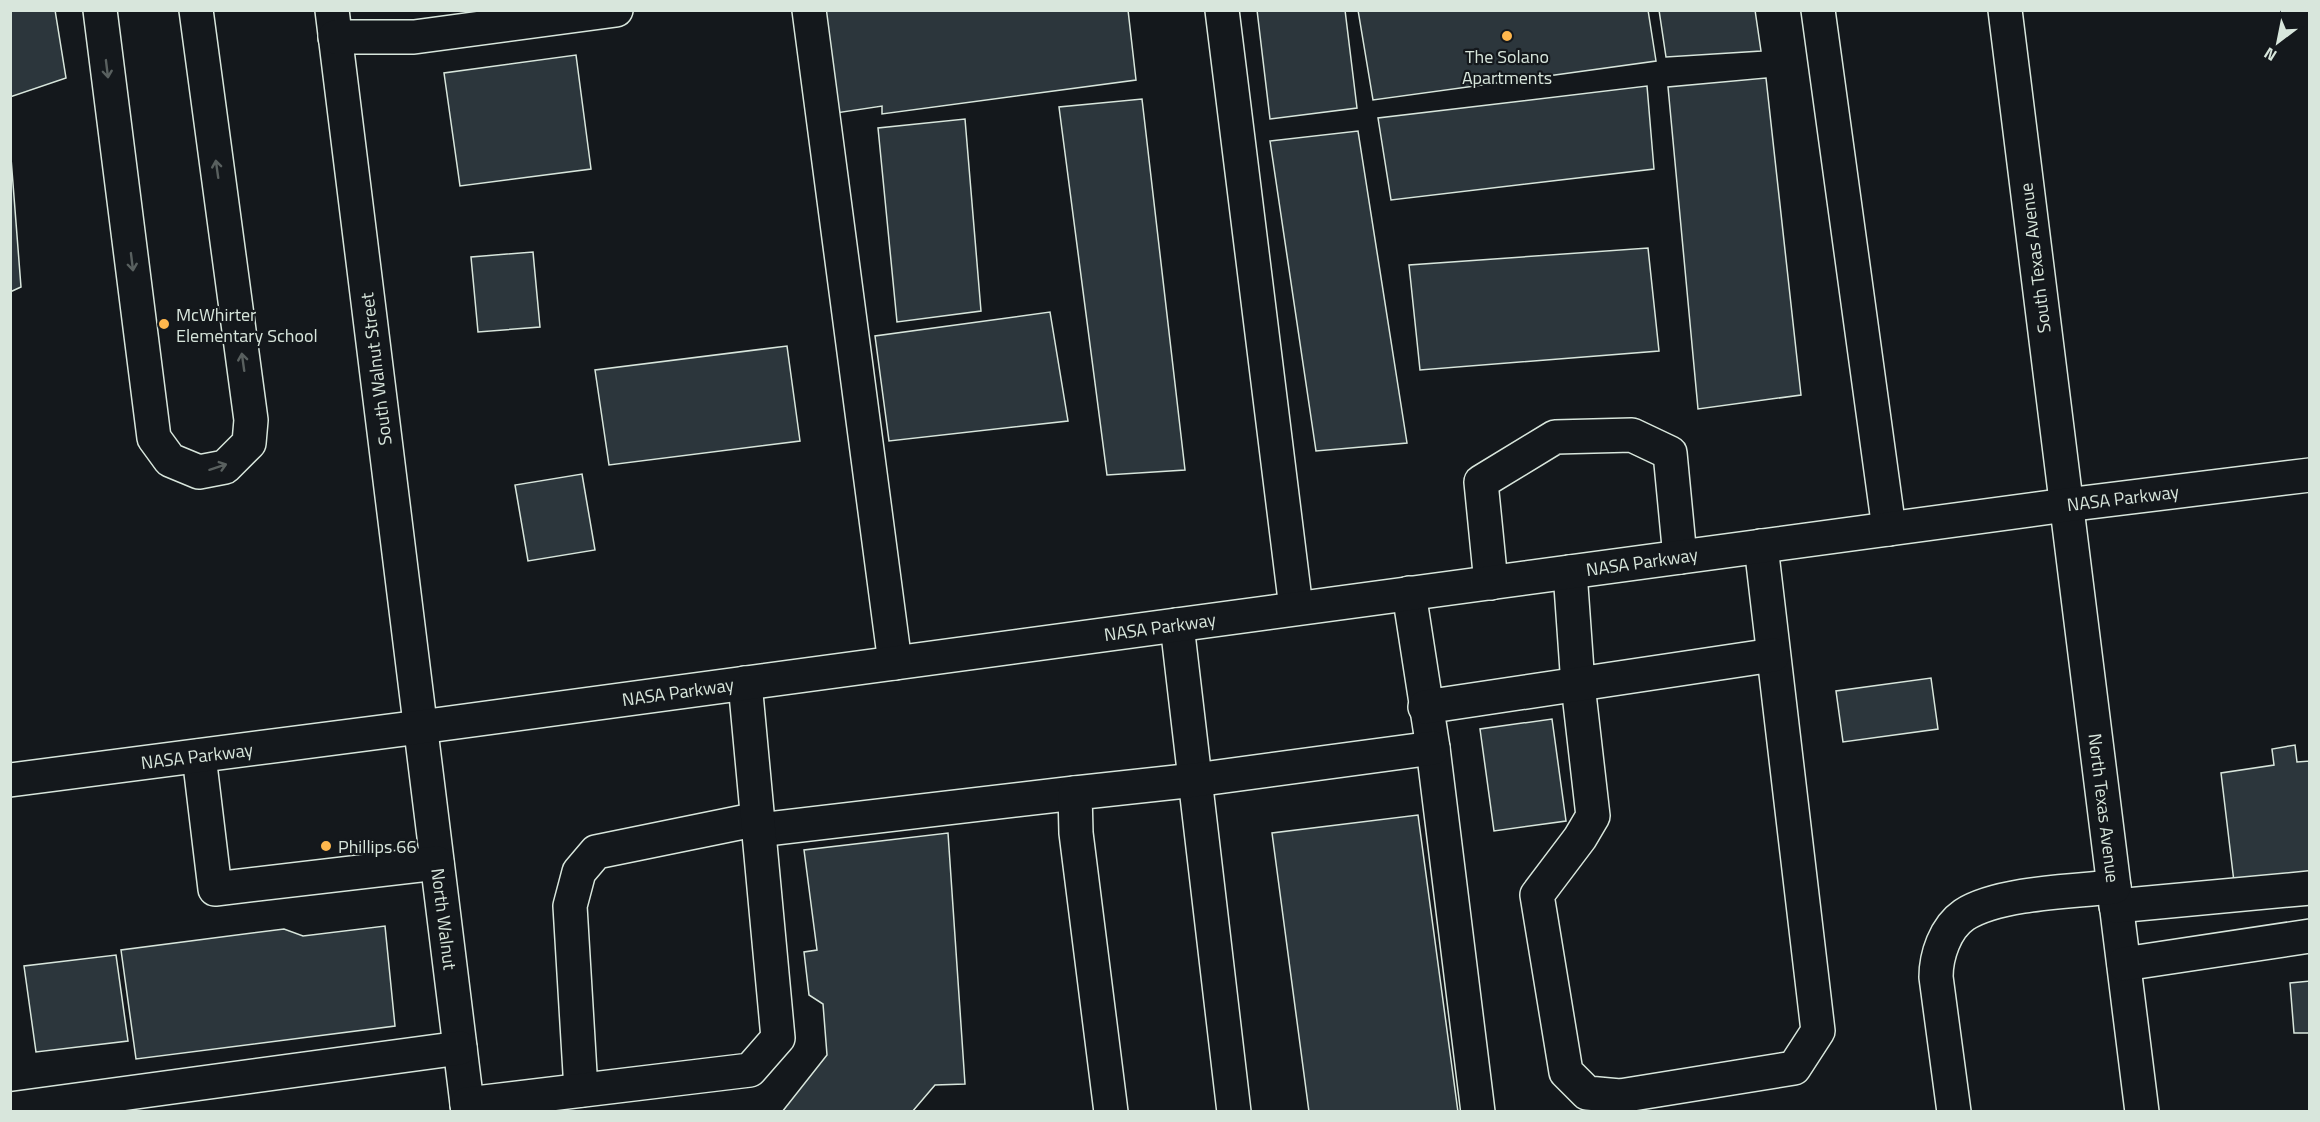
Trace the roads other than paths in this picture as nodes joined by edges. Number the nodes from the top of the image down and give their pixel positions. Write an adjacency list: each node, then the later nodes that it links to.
1 (100, 10): 2 (main road, one-way to 2)
2 (196, 10)
3 (616, 10): 8 (main road)
4 (809, 10): 20 (main road)
5 (1222, 10): 17 (main road)
6 (1818, 10): 11 (main road)
7 (2005, 10): 10 (main road, South Texas Avenue)
8 (334, 24): 24 (main road, South Walnut Street)
9 (2310, 475): 10 (main road, NASA Parkway)
10 (2066, 505): 11 (main road, NASA Parkway); 33 (main road, North Texas Avenue)
11 (1889, 529): 12 (main road, NASA Parkway)
12 (1761, 546): 13 (main road, NASA Parkway); 19 (main road)
13 (1680, 557): 14 (main road, NASA Parkway); 15 (main road)
14 (1570, 572): 15 (main road, NASA Parkway); 22 (main road)
15 (1491, 583): 16 (main road, NASA Parkway)
16 (1409, 593): 17 (main road, NASA Parkway); 23 (main road)
17 (1296, 608): 18 (main road, NASA Parkway)
18 (1177, 625): 20 (main road, NASA Parkway); 28 (main road)
19 (1773, 655): 22 (main road); 22 (main road)
20 (895, 663): 21 (main road, NASA Parkway)
21 (745, 683): 24 (main road, NASA Parkway); 30 (main road)
22 (1578, 685): 23 (main road)
23 (1425, 707): 25 (main road)
24 (420, 727): 26 (main road, NASA Parkway); 31 (main road, North Walnut)
25 (1434, 748): 28 (main road); 42 (main road)
26 (199, 756): 27 (main road, NASA Parkway); 31 (main road)
27 (10, 780)
28 (1195, 780): 29 (main road); 41 (main road)
29 (1075, 793): 30 (main road); 40 (main road)
30 (759, 824): 37 (main road); 37 (main road)
31 (437, 863): 36 (main road, North Walnut)
32 (2310, 888): 33 (main road)
33 (2115, 896): 35 (main road, North Texas Avenue); 43 (main road)
34 (2310, 936): 35 (main road)
35 (2124, 964): 44 (main road, North Texas Avenue)
36 (460, 1048): 38 (main road, North Walnut); 39 (main road)
37 (581, 1090): 38 (main road)
38 (467, 1108)
39 (10, 1109)
40 (1111, 1112)
41 (1234, 1112)
42 (1478, 1112)
43 (1954, 1112)
44 (2142, 1112)

